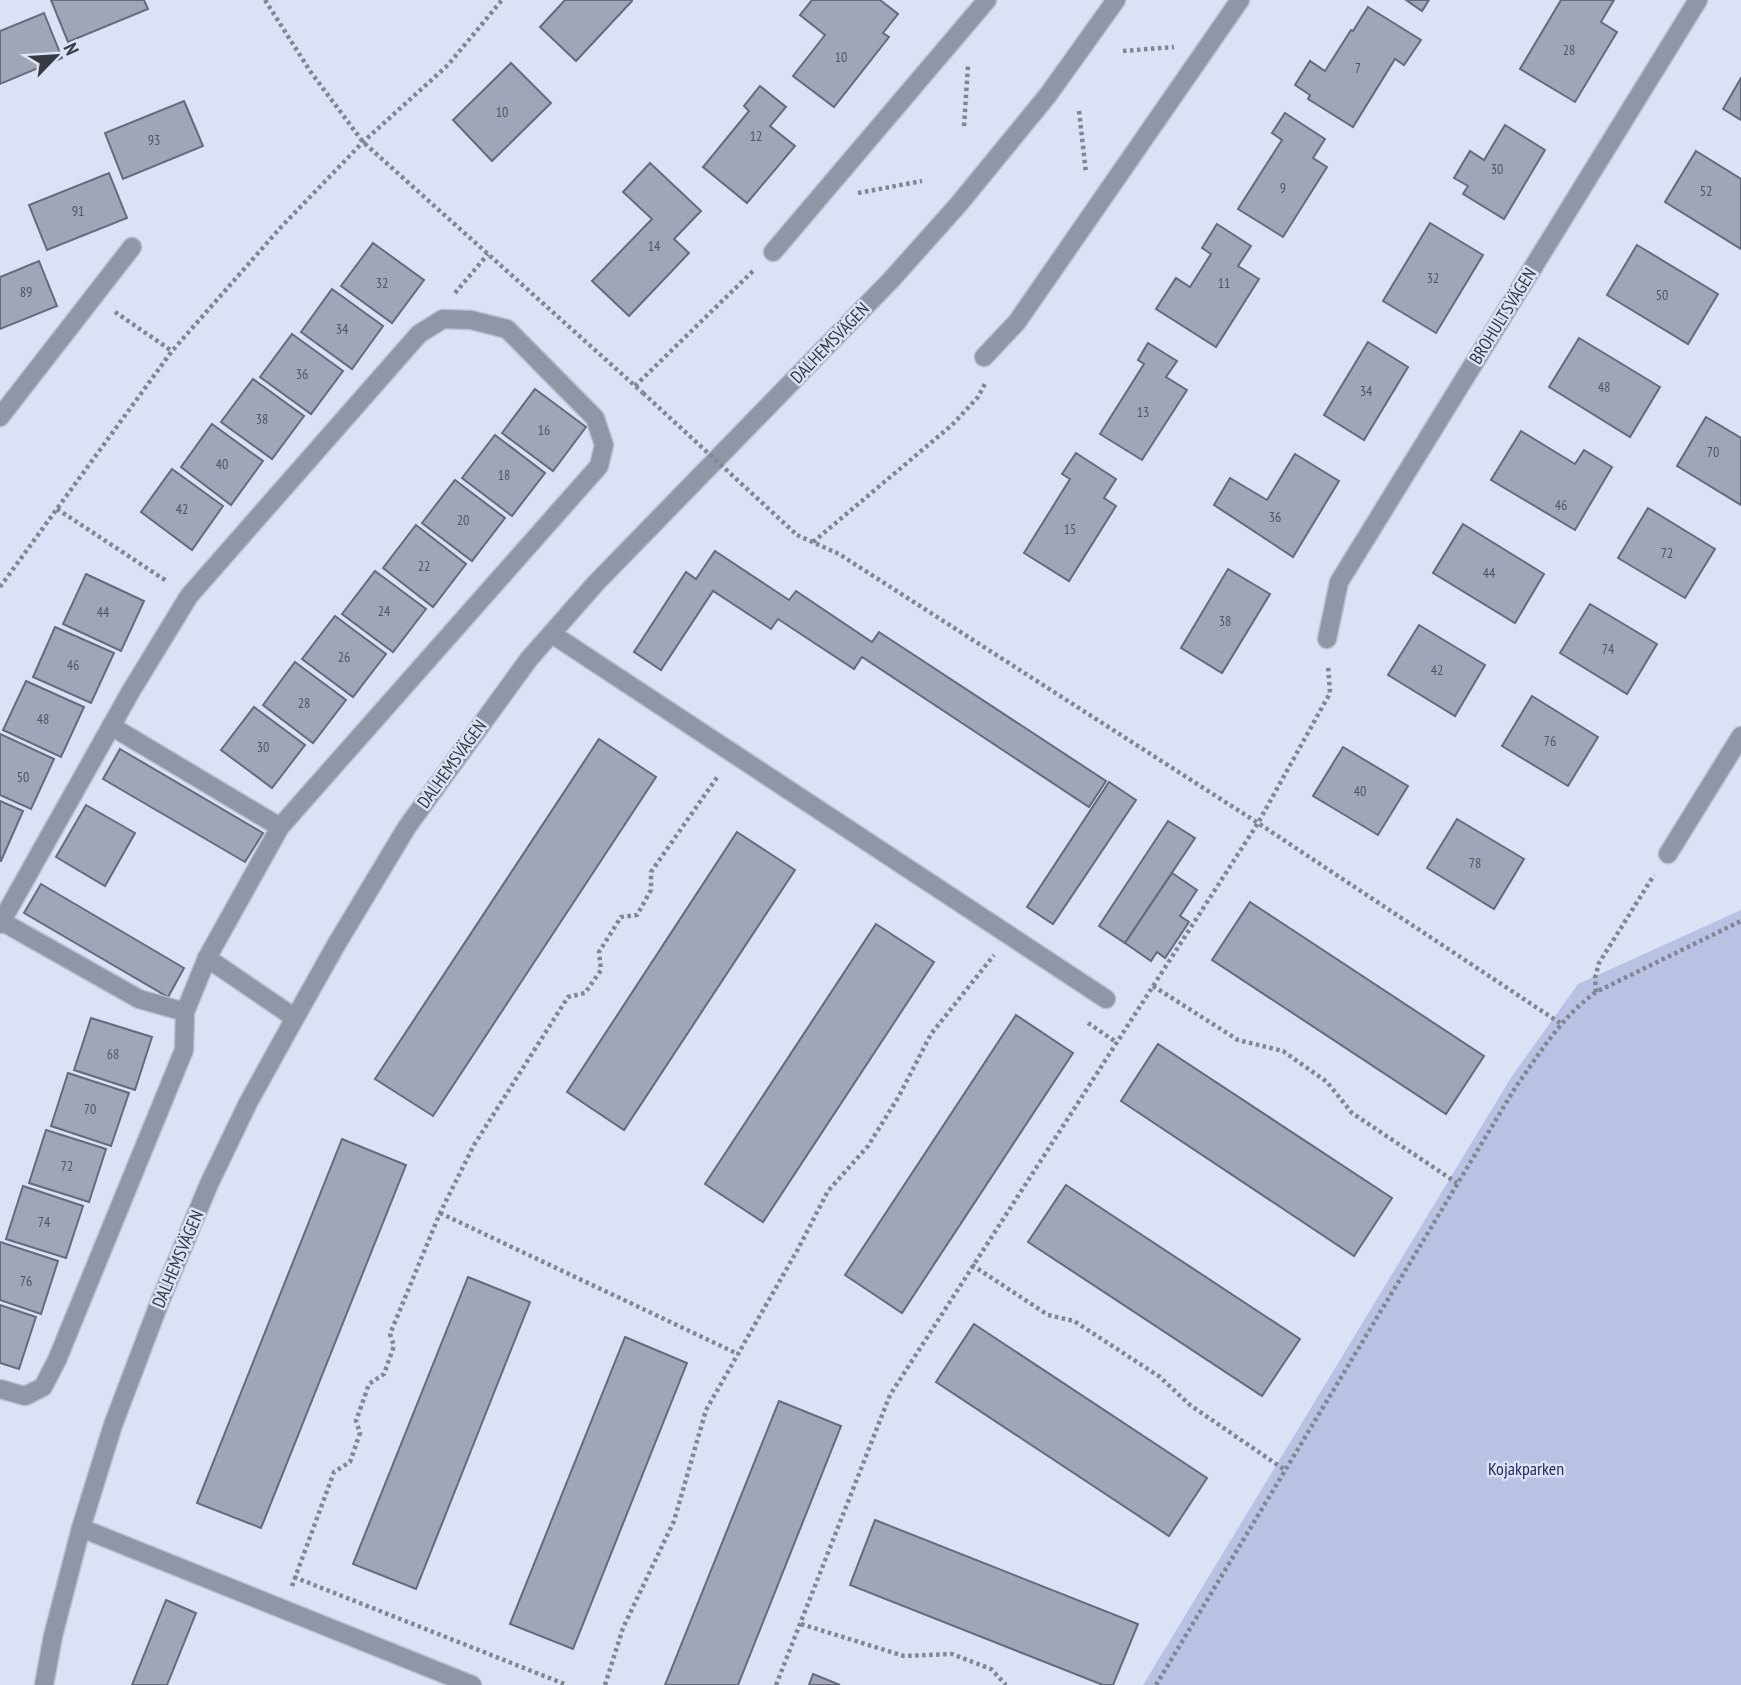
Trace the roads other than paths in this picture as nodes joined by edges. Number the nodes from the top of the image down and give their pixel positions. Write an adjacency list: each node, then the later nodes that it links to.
1 (987, 0): 6 (street)
2 (1116, 0): 9 (street, DALHEMSVÄGEN)
3 (1240, 0): 7 (street)
4 (1698, 0): 10 (street, BROHULTSVÄGEN)
5 (132, 247): 8 (street)
6 (773, 252)
7 (984, 357)
8 (0, 417)
9 (552, 634): 17 (street); 19 (street, DALHEMSVÄGEN)
10 (1327, 639)
11 (111, 726): 13 (street); 13 (street); 15 (street)
12 (1741, 736): 14 (street)
13 (280, 827): 16 (street)
14 (1668, 854)
15 (1, 923): 18 (street)
16 (207, 958): 18 (street); 19 (street)
17 (1106, 999)
18 (185, 1012): 20 (street)
19 (295, 1018): 21 (street, DALHEMSVÄGEN)
20 (0, 1389)
21 (81, 1528): 22 (street, DALHEMSVÄGEN); 23 (street)
22 (44, 1685)
23 (472, 1685)

